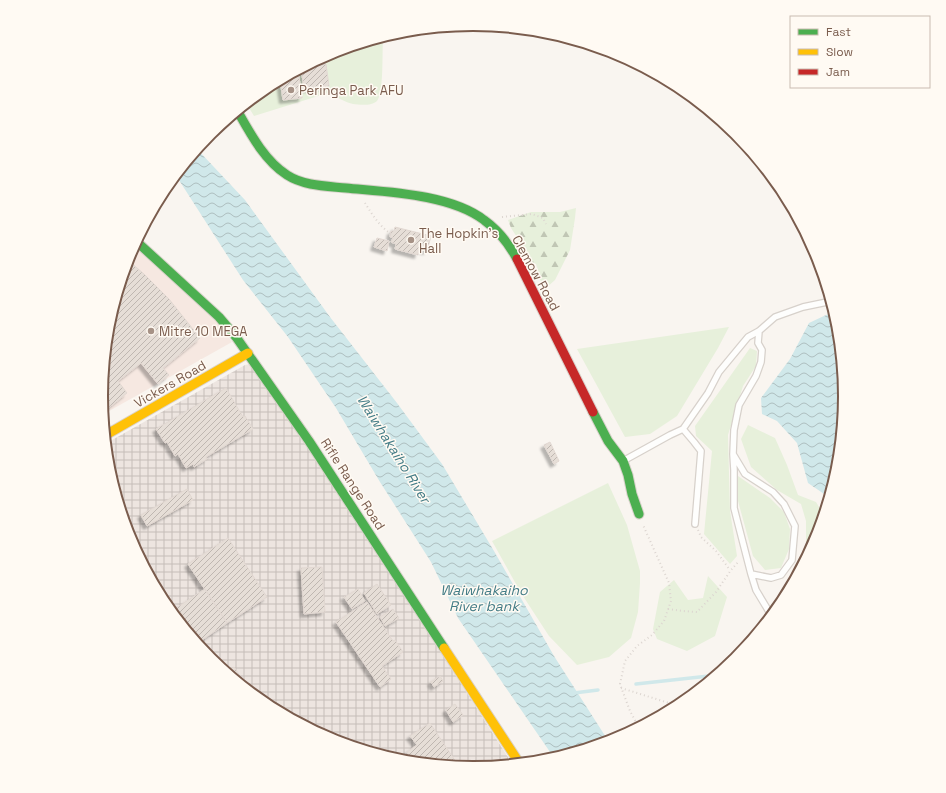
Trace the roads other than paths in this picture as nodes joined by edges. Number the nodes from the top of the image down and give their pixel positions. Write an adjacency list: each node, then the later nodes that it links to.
1 (240, 115): 9 (street, Clemow Road)
2 (140, 245): 5 (street, Rifle Range Road)
3 (826, 302): 4 (lane)
4 (759, 331): 6 (lane); 8 (lane)
5 (248, 353): 7 (street, Vickers Road); 14 (street, Rifle Range Road)
6 (683, 429): 9 (lane); 11 (lane)
7 (110, 433)
8 (733, 454): 12 (lane); 12 (lane)
9 (623, 462): 10 (street, Clemow Road)
10 (639, 514)
11 (695, 524)
12 (751, 574): 13 (lane)
13 (769, 611)
14 (517, 759)

